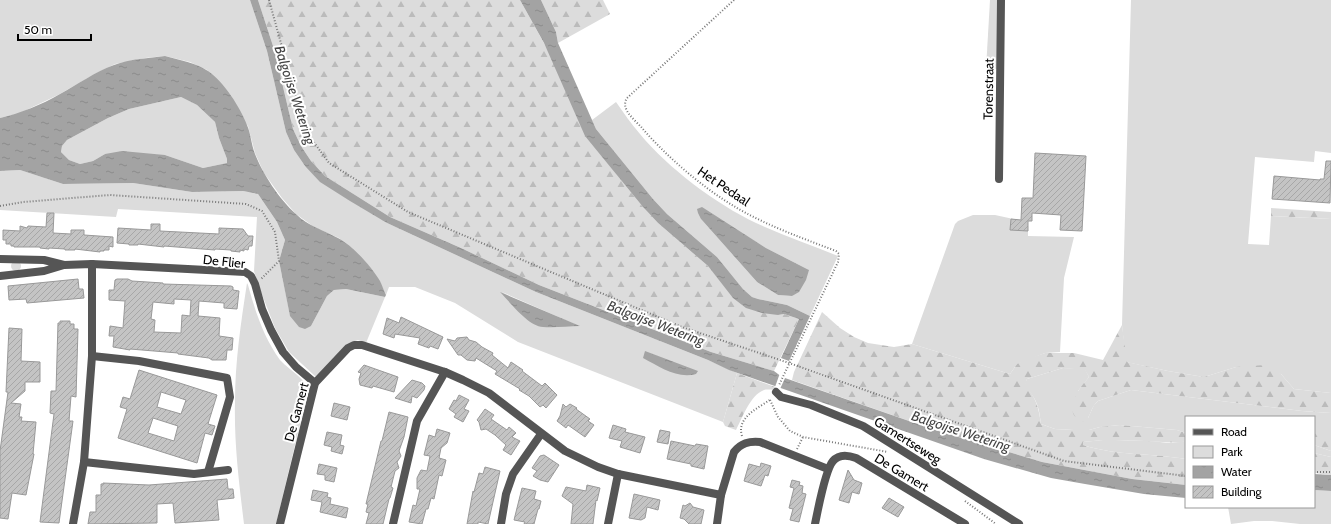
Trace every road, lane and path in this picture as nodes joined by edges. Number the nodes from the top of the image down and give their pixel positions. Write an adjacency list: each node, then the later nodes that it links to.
1 (269, 0): 12 (path)
2 (734, 0): 12 (path, Het Pedaal)
3 (1001, 0): 4 (street, Torenstraat)
4 (999, 179)
5 (0, 206): 10 (path)
6 (0, 259): 8 (street, De Flier)
7 (92, 264): 8 (street, De Flier); 10 (street, De Flier); 11 (street)
8 (64, 265): 9 (street, De Flier)
9 (0, 276)
10 (255, 284): 14 (street, De Flier)
11 (92, 356): 22 (street); 25 (street)
12 (789, 363): 15 (path, Het Pedaal); 29 (path)
13 (445, 372): 14 (street, De Gamert); 17 (street, De Gamert); 34 (street)
14 (314, 382): 33 (street, De Gamert)
15 (777, 390): 16 (path, Het Pedaal); 41 (street, Gamertseweg)
16 (770, 400): 18 (path); 19 (path, Het Pedaal)
17 (541, 434): 28 (street, De Gamert); 35 (street)
18 (803, 437): 20 (path); 21 (path)
19 (744, 443): 21 (street); 30 (street)
20 (892, 453)
21 (794, 455): 23 (street)
22 (84, 462): 25 (street); 32 (street)
23 (828, 469): 38 (street); 39 (street, De Gamert)
24 (228, 470): 25 (street)
25 (208, 472)
26 (1315, 472): 27 (path)
27 (1331, 472)
28 (618, 474): 30 (street, De Gamert); 36 (street)
29 (1185, 476)
30 (721, 495): 37 (street)
31 (961, 498): 40 (path)
32 (73, 524)
33 (280, 524)
34 (393, 524)
35 (501, 524)
36 (608, 524)
37 (717, 524)
38 (815, 524)
39 (965, 524)
40 (996, 524)
41 (1019, 524)

